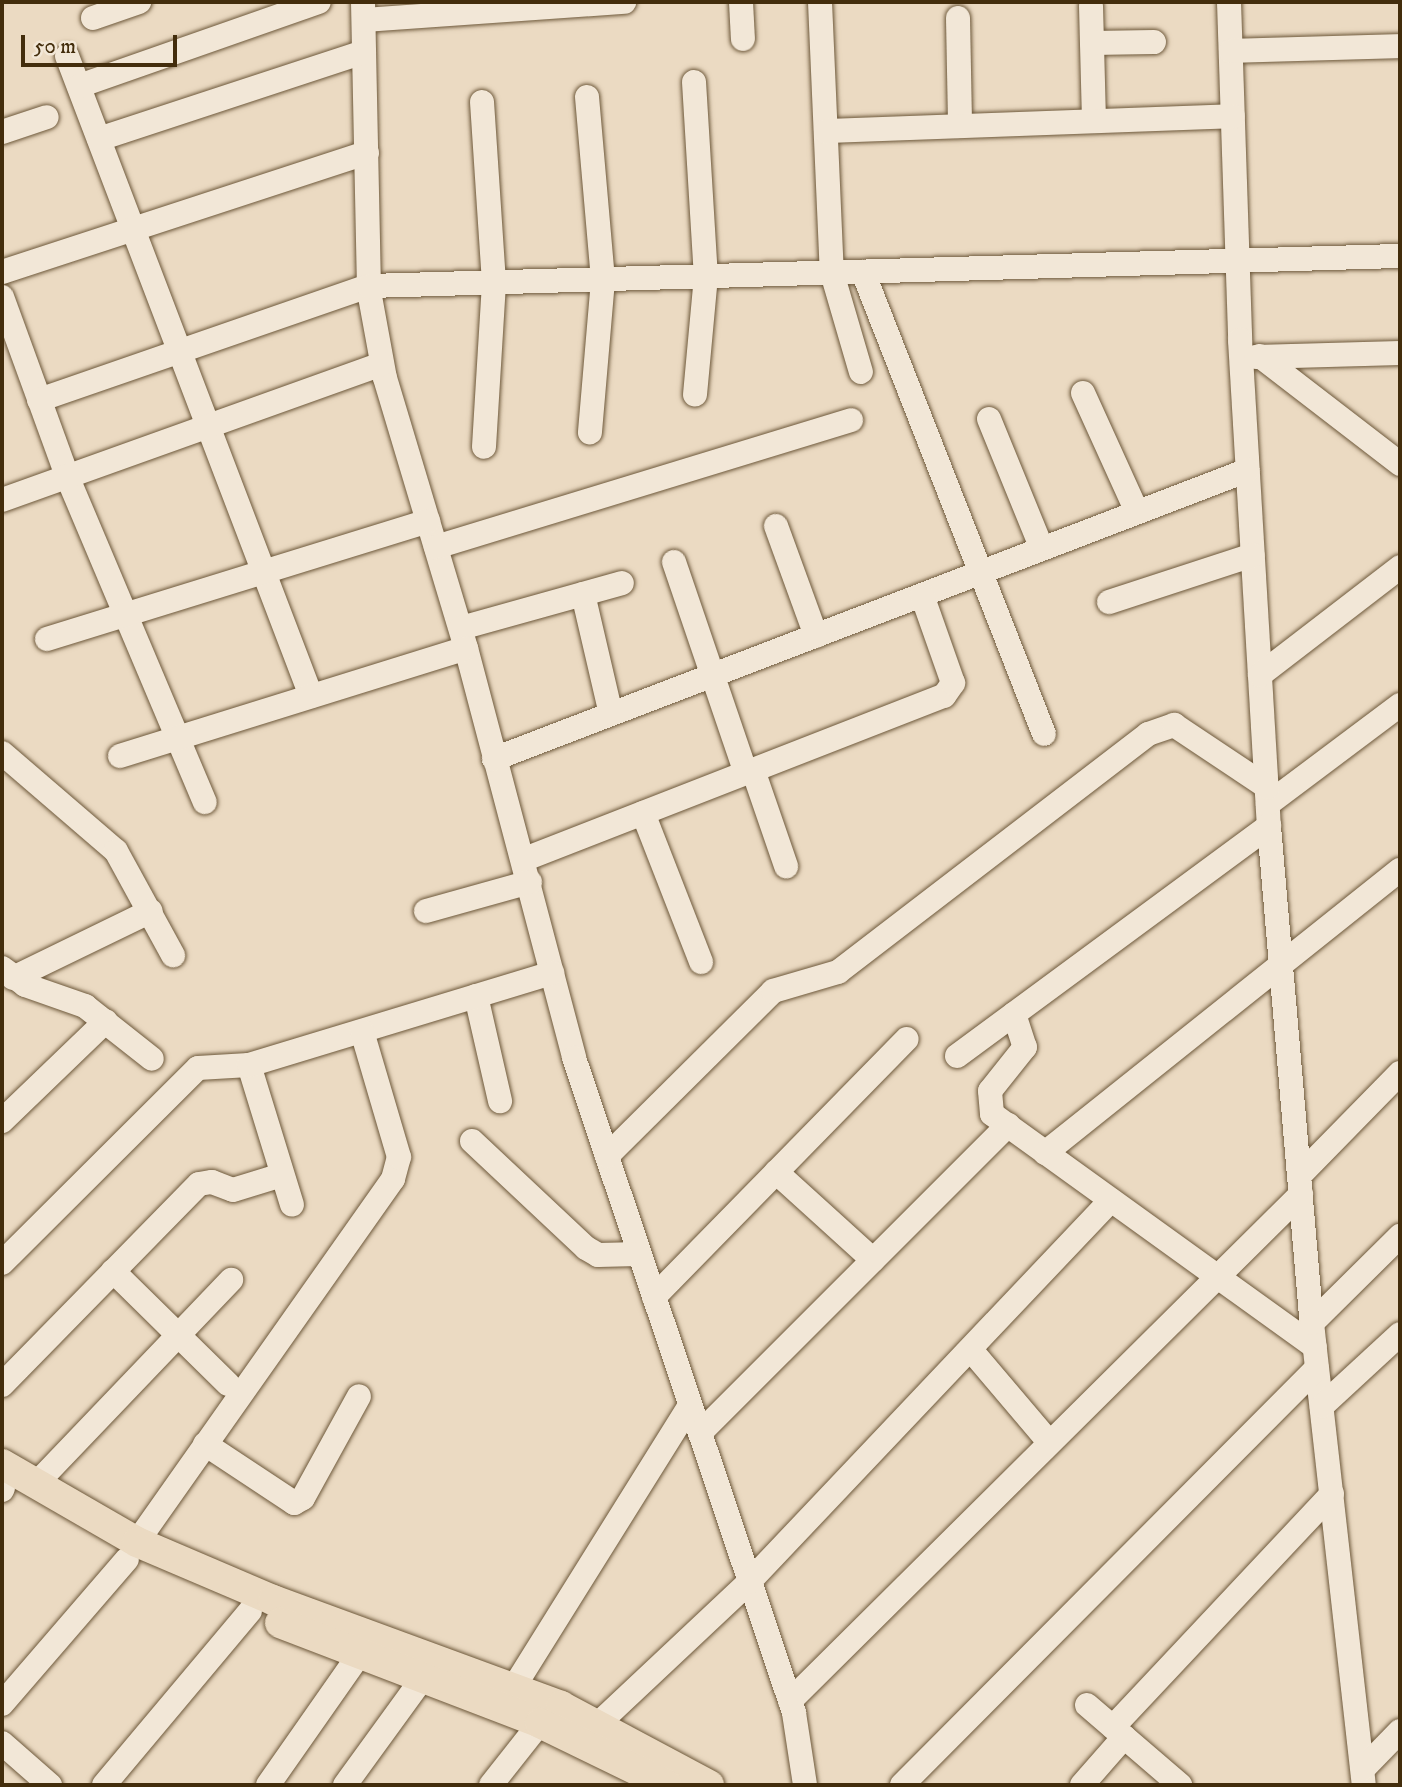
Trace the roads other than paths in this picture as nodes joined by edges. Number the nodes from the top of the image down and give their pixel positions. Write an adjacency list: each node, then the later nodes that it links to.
1 (139, 2): 10 (street)
2 (319, 2): 20 (street)
3 (624, 2): 7 (street)
4 (741, 2): 12 (street)
5 (820, 2): 27 (street)
6 (1229, 2): 16 (street)
7 (591, 3): 9 (street)
8 (1091, 6): 14 (street)
9 (363, 11): 17 (street)
10 (93, 18)
11 (958, 18): 26 (street)
12 (743, 39)
13 (1154, 42): 14 (street)
14 (1092, 43): 25 (street)
15 (1400, 46): 16 (street)
16 (1231, 51): 23 (street)
17 (364, 52): 29 (street); 30 (street)
18 (67, 56): 20 (street)
19 (694, 82): 37 (street)
20 (79, 86): 29 (street)
21 (587, 97): 38 (street)
22 (482, 102): 39 (street)
23 (1233, 116): 25 (street); 33 (street)
24 (47, 117): 28 (street)
25 (1094, 121): 26 (street)
26 (960, 126): 27 (street)
27 (826, 131): 36 (street)
28 (2, 132)
29 (99, 139): 31 (street)
30 (367, 153): 31 (street); 40 (street)
31 (134, 229): 34 (street); 42 (street)
32 (1400, 256): 33 (street)
33 (1238, 260): 35 (street); 44 (street)
34 (2, 272)
35 (863, 272): 36 (street); 68 (street)
36 (832, 273): 37 (street); 46 (street)
37 (706, 276): 38 (street); 48 (street)
38 (603, 280): 39 (street); 53 (street)
39 (494, 283): 40 (street); 54 (street)
40 (369, 286): 42 (street); 45 (street)
41 (2, 297): 49 (street)
42 (182, 350): 49 (street); 52 (street)
43 (1400, 353): 44 (street)
44 (1251, 357): 55 (street); 56 (street)
45 (381, 364): 52 (street); 60 (street)
46 (861, 372)
47 (1083, 393): 59 (street)
48 (695, 394)
49 (39, 400): 57 (street)
50 (989, 419): 63 (street)
51 (851, 420): 62 (street)
52 (211, 425): 57 (street); 67 (street)
53 (590, 432)
54 (484, 447)
55 (1400, 464)
56 (1248, 470): 59 (street); 64 (street)
57 (67, 476): 58 (street); 73 (street)
58 (2, 500)
59 (1137, 512): 63 (street)
60 (428, 521): 62 (street); 67 (street)
61 (776, 526): 74 (street)
62 (436, 547): 75 (street)
63 (1042, 549): 68 (street)
64 (1253, 555): 72 (street); 77 (street)
65 (674, 562): 78 (street)
66 (1400, 567): 77 (street)
67 (265, 571): 73 (street); 79 (street)
68 (980, 572): 71 (street); 82 (street)
69 (622, 583): 70 (street)
70 (583, 594): 75 (street); 81 (street)
71 (922, 595): 74 (street); 87 (street)
72 (1109, 601)
73 (125, 614): 76 (street); 83 (street)
74 (816, 636): 78 (street)
75 (463, 638): 79 (street); 85 (street)
76 (47, 639)
77 (1260, 675): 89 (street)
78 (712, 676): 81 (street); 87 (street)
79 (311, 696): 83 (street)
80 (1400, 705): 89 (street)
81 (611, 714): 85 (street)
82 (1044, 734)
83 (178, 738): 84 (street); 88 (street)
84 (120, 756)
85 (494, 759): 92 (street)
86 (5, 763): 94 (street)
87 (750, 771): 90 (street); 91 (street)
88 (205, 802)
89 (1268, 805): 98 (street); 102 (street); 115 (street)
90 (643, 813): 92 (street); 97 (street)
91 (786, 866)
92 (527, 870): 95 (street); 100 (street)
93 (1400, 870): 98 (street)
94 (151, 911): 96 (street); 99 (street)
95 (426, 911)
96 (173, 955)
97 (701, 961)
98 (1281, 965): 114 (street); 118 (street)
99 (7, 973): 103 (street)
100 (552, 973): 101 (street); 115 (street)
101 (476, 996): 104 (street); 110 (street)
102 (1014, 1014): 106 (street); 112 (street)
103 (106, 1021): 107 (street); 111 (street)
104 (362, 1031): 108 (street); 140 (street)
105 (907, 1039): 116 (street)
106 (957, 1056)
107 (152, 1059)
108 (249, 1065): 117 (street); 124 (street)
109 (1400, 1073): 118 (street)
110 (500, 1101)
111 (2, 1121)
112 (1007, 1125): 114 (street); 123 (street)
113 (472, 1141): 122 (street)
114 (1045, 1153): 119 (street)
115 (607, 1156): 122 (street)
116 (776, 1172): 123 (street); 128 (street)
117 (282, 1175): 120 (street); 125 (street)
118 (1300, 1185): 126 (street); 131 (street)
119 (1111, 1200): 126 (street); 132 (street)
120 (292, 1205)
121 (1400, 1236): 131 (street)
122 (639, 1254): 128 (street)
123 (873, 1260): 138 (street)
124 (2, 1264)
125 (113, 1271): 129 (street); 134 (street)
126 (1215, 1275): 131 (street); 139 (street)
127 (231, 1280): 129 (street)
128 (654, 1297): 136 (street)
129 (180, 1334): 133 (street); 142 (street)
130 (1400, 1334): 137 (street)
131 (1315, 1346): 137 (street); 167 (street)
132 (971, 1350): 139 (street); 145 (street)
133 (228, 1384)
134 (2, 1385)
135 (359, 1396): 140 (street)
136 (690, 1405): 138 (street); 149 (street)
137 (1322, 1406): 143 (street)
138 (699, 1433): 145 (street)
139 (1049, 1442): 150 (street)
140 (205, 1444): 144 (street)
141 (2, 1482): 142 (main road); 144 (main road)
142 (35, 1485): 144 (main road)
143 (1332, 1494): 156 (street); 158 (street)
144 (132, 1551): 146 (main road); 149 (main road); 151 (street)
145 (749, 1582): 150 (street); 154 (street)
146 (250, 1611): 147 (main road); 160 (street)
147 (359, 1655): 148 (main road); 161 (street)
148 (422, 1679): 153 (main road); 162 (street)
149 (514, 1687): 154 (main road)
150 (790, 1701): 166 (street)
151 (2, 1704)
152 (1087, 1705): 156 (street)
153 (540, 1723): 163 (street); 164 (main road)
154 (598, 1724): 165 (main road)
155 (1400, 1731): 158 (street)
156 (1118, 1732): 168 (street); 169 (street)
157 (2, 1743): 159 (street)
158 (1364, 1777)
159 (50, 1785)
160 (104, 1785)
161 (268, 1785)
162 (345, 1785)
163 (491, 1785)
164 (667, 1785)
165 (709, 1785)
166 (805, 1785)
167 (902, 1785)
168 (1082, 1785)
169 (1180, 1785)

